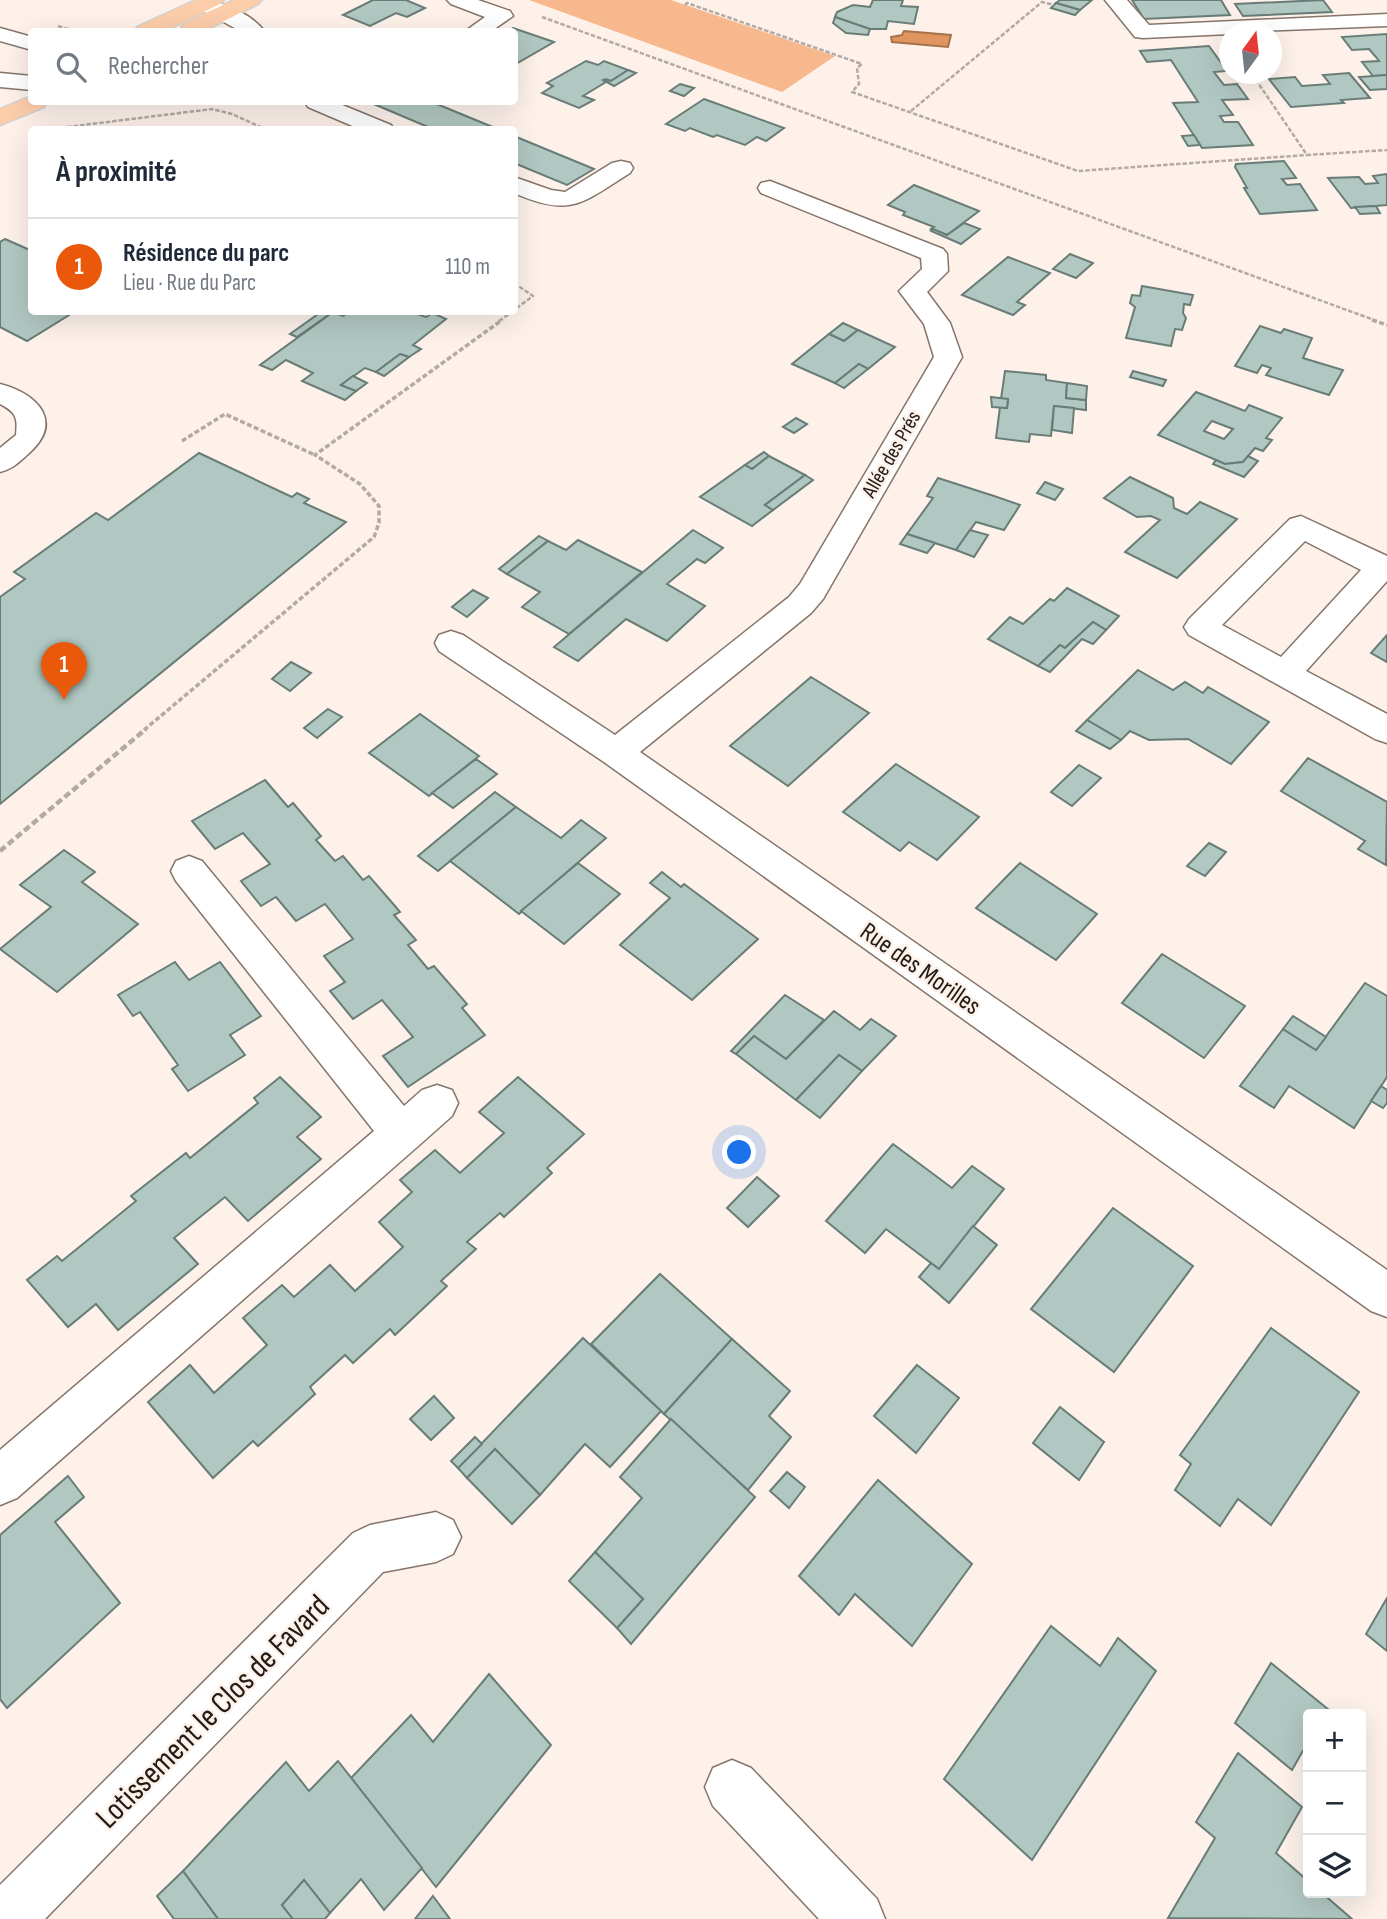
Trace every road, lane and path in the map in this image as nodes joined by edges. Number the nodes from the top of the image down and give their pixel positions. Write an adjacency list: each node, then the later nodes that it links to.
1 (251, 0): 4 (main road)
2 (458, 0): 15 (street)
3 (1116, 0): 16 (street)
4 (214, 5): 12 (main road); 13 (main road); 14 (street)
5 (685, 5): 26 (path)
6 (1054, 5): 26 (path)
7 (1234, 9): 10 (street)
8 (535, 14): 39 (path)
9 (1387, 20): 11 (street)
10 (1243, 21)
11 (1282, 25)
12 (155, 28)
13 (188, 28)
14 (250, 28)
15 (481, 28)
16 (1219, 28)
17 (0, 34): 18 (street)
18 (28, 43)
19 (0, 80): 20 (street)
20 (28, 83)
21 (1259, 84): 32 (path)
22 (28, 85): 23 (main road)
23 (0, 98)
24 (29, 105): 27 (main road)
25 (323, 105): 30 (street)
26 (910, 112): 32 (path)
27 (0, 118)
28 (77, 126): 29 (path)
29 (258, 126)
30 (373, 126)
31 (1387, 150): 32 (path)
32 (1307, 155)
33 (621, 168): 34 (street)
34 (518, 186)
35 (770, 188): 47 (street, Allée des Prés)
36 (518, 286): 37 (path)
37 (518, 307)
38 (508, 315): 42 (path)
39 (1387, 325)
40 (0, 393): 43 (street)
41 (182, 440): 42 (path)
42 (315, 455): 48 (path)
43 (0, 463)
44 (451, 643): 47 (street, Rue des Morilles)
45 (1284, 674): 45 (street); 46 (street)
46 (1387, 730)
47 (615, 753): 52 (street, Rue des Morilles)
48 (0, 851)
49 (189, 872): 51 (street)
50 (438, 1103): 51 (street)
51 (402, 1133): 53 (street)
52 (1387, 1296)
53 (0, 1481)
54 (436, 1537): 56 (street, Lotissement le Clos de Favard)
55 (732, 1787): 57 (street)
56 (6, 1919)
57 (857, 1919)

